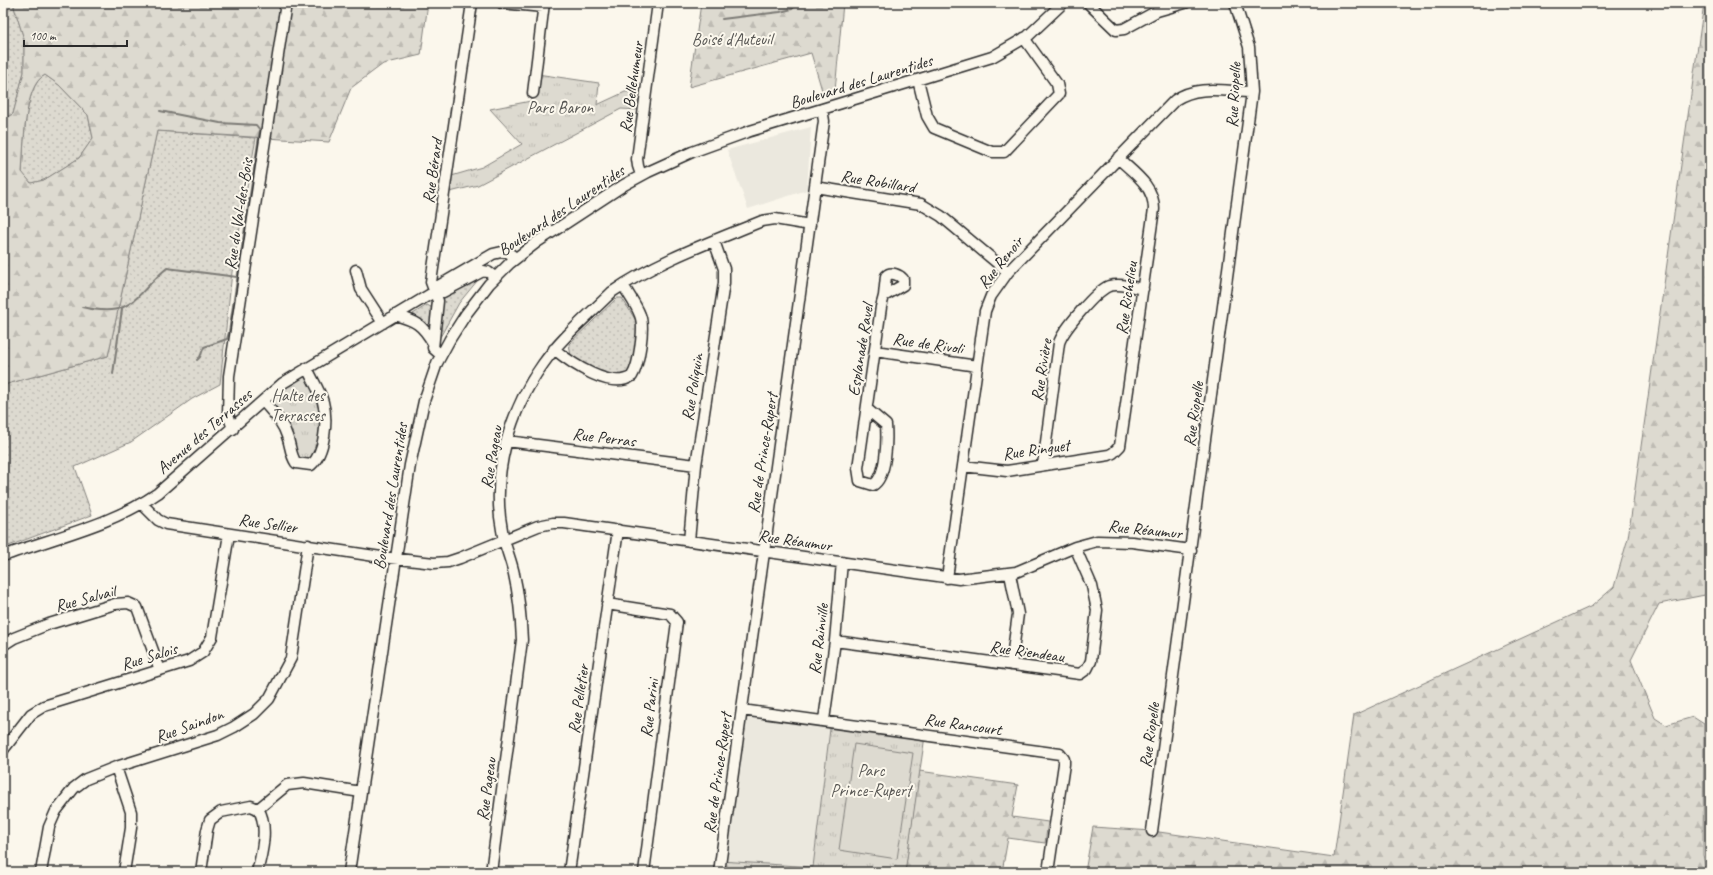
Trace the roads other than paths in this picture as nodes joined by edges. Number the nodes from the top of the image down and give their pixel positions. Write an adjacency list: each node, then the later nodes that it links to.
1 (286, 3): 38 (street, Rue du Val-des-Bois)
2 (472, 3): 26 (street, Rue Bérard)
3 (502, 3): 9 (street)
4 (658, 3): 16 (street, Rue Bellehumeur)
5 (1062, 3): 10 (street, Boulevard des Laurentides)
6 (1088, 3): 7 (street)
7 (1185, 3)
8 (1236, 3): 12 (street, Rue Riopelle)
9 (543, 5): 13 (street)
10 (1024, 38): 11 (street, Boulevard des Laurentides); 11 (street)
11 (918, 80): 14 (street, Boulevard des Laurentides)
12 (1252, 92): 15 (street, Rue Renoir); 51 (street, Rue Riopelle)
13 (533, 93)
14 (822, 109): 16 (street, Boulevard des Laurentides); 17 (street, Rue de Prince-Rupert)
15 (1118, 158): 22 (street, Rue Renoir); 25 (street, Rue Richelieu)
16 (641, 175): 20 (street, Boulevard des Laurentides)
17 (815, 187): 18 (street, Rue de Prince-Rupert); 22 (street, Rue Robillard)
18 (810, 225): 19 (street, Rue Pageau); 52 (street, Rue de Prince-Rupert)
19 (714, 241): 24 (street, Rue Pageau); 41 (street, Rue Poliquin)
20 (516, 258): 23 (street, Boulevard des Laurentides); 26 (street, Avenue des Terrasses)
21 (356, 270): 29 (street)
22 (1008, 272): 34 (street, Rue Renoir)
23 (495, 277): 26 (street, Avenue des Terrasses); 33 (street, Boulevard des Laurentides)
24 (623, 285): 31 (street, Rue Pageau); 31 (street)
25 (1143, 289): 40 (street, Rue Richelieu); 42 (street, Rue Rivière)
26 (434, 292): 28 (street, Avenue des Terrasses); 30 (street, Rue Bérard)
27 (884, 296): 32 (street, Esplanade Ravel)
28 (395, 315): 29 (street, Avenue des Terrasses); 30 (street)
29 (383, 323): 35 (street, Avenue des Terrasses)
30 (433, 343): 33 (street)
31 (554, 349): 39 (street, Rue Pageau)
32 (875, 351): 34 (street, Rue de Rivoli); 37 (street, Esplanade Ravel)
33 (441, 355): 54 (street, Boulevard des Laurentides)
34 (977, 366): 43 (street, Rue Renoir)
35 (307, 368): 36 (street, Avenue des Terrasses); 36 (street)
36 (263, 401): 38 (street, Avenue des Terrasses)
37 (867, 409): 37 (street, Esplanade Ravel)
38 (232, 429): 44 (street, Avenue des Terrasses)
39 (507, 441): 41 (street, Rue Perras); 47 (street, Rue Pageau)
40 (1113, 453): 42 (street, Rue Ringuet)
41 (696, 465): 48 (street, Rue Poliquin)
42 (1043, 465): 43 (street, Rue Ringuet)
43 (963, 466): 57 (street, Rue Renoir)
44 (142, 504): 46 (street, Rue Sellier); 53 (street, Avenue des Terrasses)
45 (618, 530): 47 (street, Rue Réaumur); 48 (street, Rue Réaumur); 58 (street, Rue Pelletier)
46 (229, 534): 49 (street, Rue Sellier); 62 (street, Rue Salois)
47 (504, 538): 54 (street, Rue Réaumur); 75 (street, Rue Pageau)
48 (689, 541): 52 (street, Rue Réaumur)
49 (308, 545): 54 (street, Rue Sellier); 66 (street, Rue Saindon)
50 (1075, 547): 51 (street, Rue Réaumur); 56 (street, Rue Réaumur); 61 (street, Rue Riendeau)
51 (1191, 550): 69 (street, Rue Riopelle)
52 (763, 552): 55 (street, Rue Réaumur); 63 (street, Rue de Prince-Rupert)
53 (3, 556)
54 (396, 559): 67 (street, Boulevard des Laurentides)
55 (842, 562): 57 (street, Rue Réaumur); 59 (street, Rue Rainville)
56 (1010, 574): 57 (street, Rue Réaumur); 61 (street)
57 (947, 578)
58 (607, 604): 76 (street, Rue Pelletier); 77 (street, Rue Parini)
59 (835, 641): 61 (street, Rue Riendeau); 64 (street, Rue Rainville)
60 (3, 645): 62 (street, Rue Salvail)
61 (1011, 665)
62 (160, 670): 65 (street, Rue Salois)
63 (742, 710): 64 (street, Rue Rancourt); 78 (street, Rue de Prince-Rupert)
64 (824, 720): 79 (street, Rue Rancourt)
65 (3, 750)
66 (116, 767): 70 (street, Rue Saindon); 71 (street)
67 (361, 792): 68 (street); 74 (street, Boulevard des Laurentides)
68 (258, 808): 72 (street); 73 (street)
69 (1152, 832)
70 (41, 872)
71 (124, 872)
72 (202, 872)
73 (257, 872)
74 (349, 872)
75 (491, 872)
76 (569, 872)
77 (644, 872)
78 (719, 872)
79 (1048, 872)

